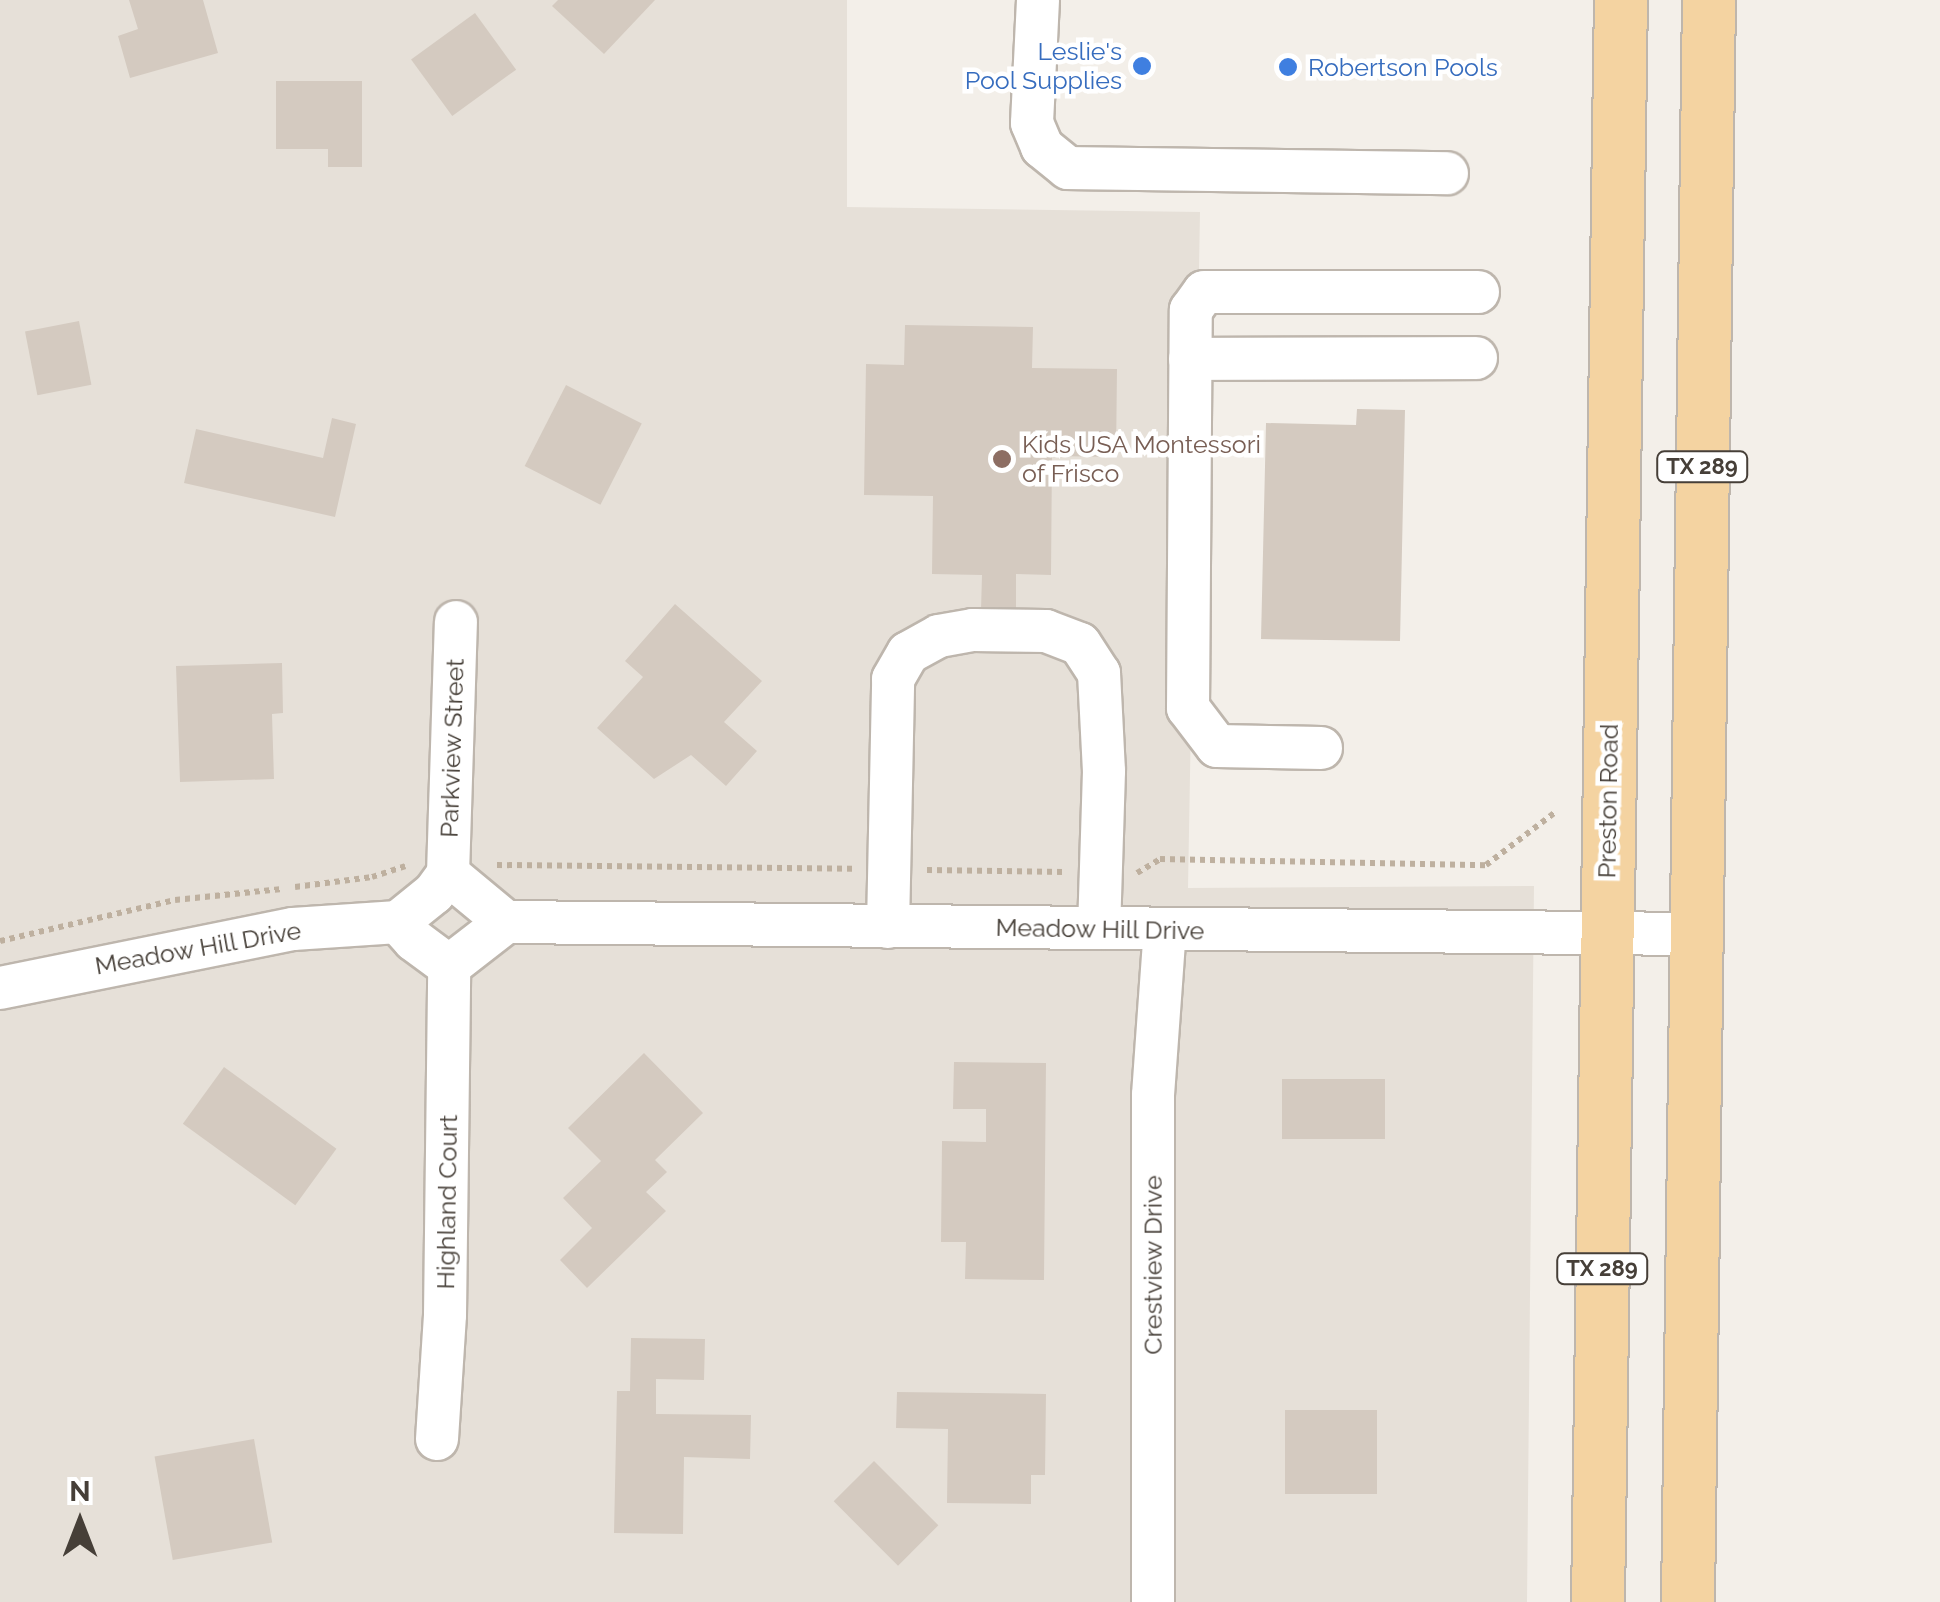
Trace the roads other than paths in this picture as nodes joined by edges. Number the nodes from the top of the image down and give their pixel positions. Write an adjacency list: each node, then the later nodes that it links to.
1 (1038, 0): 4 (street)
2 (1622, 0): 17 (main road, Preston Road / TX 289)
3 (1709, 0): 16 (main road, TX 289)
4 (1447, 173)
5 (1478, 292): 7 (street)
6 (1476, 358): 7 (street)
7 (1190, 359): 9 (street)
8 (456, 622): 10 (street, Parkview Street)
9 (1321, 748)
10 (435, 869): 11 (street); 12 (street)
11 (398, 922): 18 (street); 19 (street, Meadow Hill Drive)
12 (506, 922): 13 (street, Meadow Hill Drive); 18 (street)
13 (888, 927): 14 (street, Meadow Hill Drive); 14 (street)
14 (1100, 928): 15 (street, Meadow Hill Drive)
15 (1165, 929): 17 (street, Meadow Hill Drive); 21 (street, Crestview Drive)
16 (1695, 934): 17 (street, Meadow Hill Drive); 23 (main road, TX 289)
17 (1606, 935): 22 (main road, Preston Road / TX 289)
18 (448, 966): 20 (street, Highland Court)
19 (0, 988)
20 (436, 1439)
21 (1153, 1602)
22 (1598, 1602)
23 (1688, 1602)

